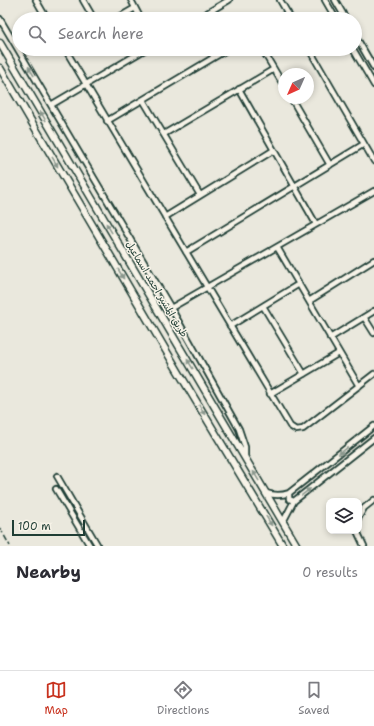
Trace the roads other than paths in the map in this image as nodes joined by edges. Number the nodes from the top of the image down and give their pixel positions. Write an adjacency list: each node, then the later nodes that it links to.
1 (36, 0): 9 (street)
2 (82, 0): 10 (street)
3 (131, 0): 8 (street)
4 (229, 0): 13 (street)
5 (280, 0): 14 (street)
6 (325, 0): 15 (street)
7 (335, 0): 16 (street)
8 (135, 8): 11 (street); 12 (street)
9 (43, 12)
10 (90, 12)
11 (128, 12)
12 (137, 12)
13 (209, 12)
14 (287, 12)
15 (332, 12)
16 (342, 12)
17 (0, 19): 18 (street, one-way to 17)
18 (12, 39)
19 (0, 43): 69 (street, طريق المشير احمد اسماعيل, one-way to 19)
20 (362, 47): 29 (street)
21 (22, 56): 37 (street, one-way to 21)
22 (69, 56): 32 (street)
23 (134, 56): 32 (street)
24 (266, 56): 30 (street)
25 (313, 56): 40 (street)
26 (357, 56): 33 (street)
27 (214, 57): 35 (street)
28 (0, 68): 79 (street, one-way to 79)
29 (374, 68)
30 (274, 69): 31 (street); 34 (street)
31 (278, 76)
32 (86, 84): 37 (street); 38 (street)
33 (374, 85)
34 (239, 90): 39 (street); 41 (street)
35 (143, 100): 38 (street); 39 (street)
36 (294, 104): 43 (street)
37 (51, 105): 56 (street)
38 (108, 121): 47 (street)
39 (164, 134): 46 (street)
40 (364, 144): 42 (street); 43 (street)
41 (274, 150): 44 (street); 46 (street)
42 (374, 161)
43 (330, 165): 44 (street)
44 (295, 187): 48 (street); 50 (street)
45 (374, 191): 48 (street)
46 (200, 195): 47 (street)
47 (164, 217): 50 (street)
48 (316, 224): 49 (street)
49 (277, 247): 52 (street); 53 (street)
50 (186, 252): 53 (street)
51 (374, 260): 54 (street)
52 (299, 284): 54 (street); 55 (street)
53 (206, 288): 56 (street); 59 (street)
54 (309, 301): 61 (street)
55 (263, 306): 59 (street); 63 (street)
56 (171, 308): 69 (street)
57 (374, 311): 58 (street)
58 (364, 317): 60 (street); 61 (street)
59 (230, 326): 66 (street)
60 (374, 333)
61 (330, 338): 62 (street)
62 (339, 353): 63 (street); 65 (street)
63 (304, 374): 66 (street)
64 (374, 374): 65 (street)
65 (359, 386): 66 (street)
66 (270, 394)
67 (374, 426): 72 (street, one-way to 72)
68 (374, 438): 75 (street, one-way to 68)
69 (245, 459): 73 (street, طريق المشير احمد اسماعيل, one-way to 69)
70 (57, 476): 81 (street)
71 (56, 489): 80 (street)
72 (289, 493): 73 (street); 75 (street)
73 (266, 494): 77 (street, طريق المشير احمد اسماعيل)
74 (374, 500): 76 (street)
75 (294, 501): 77 (street)
76 (362, 512)
77 (283, 522): 82 (street, طريق المشير احمد اسماعيل)
78 (359, 534): 83 (street)
79 (283, 545)
80 (90, 546)
81 (98, 546)
82 (297, 546)
83 (364, 546)

